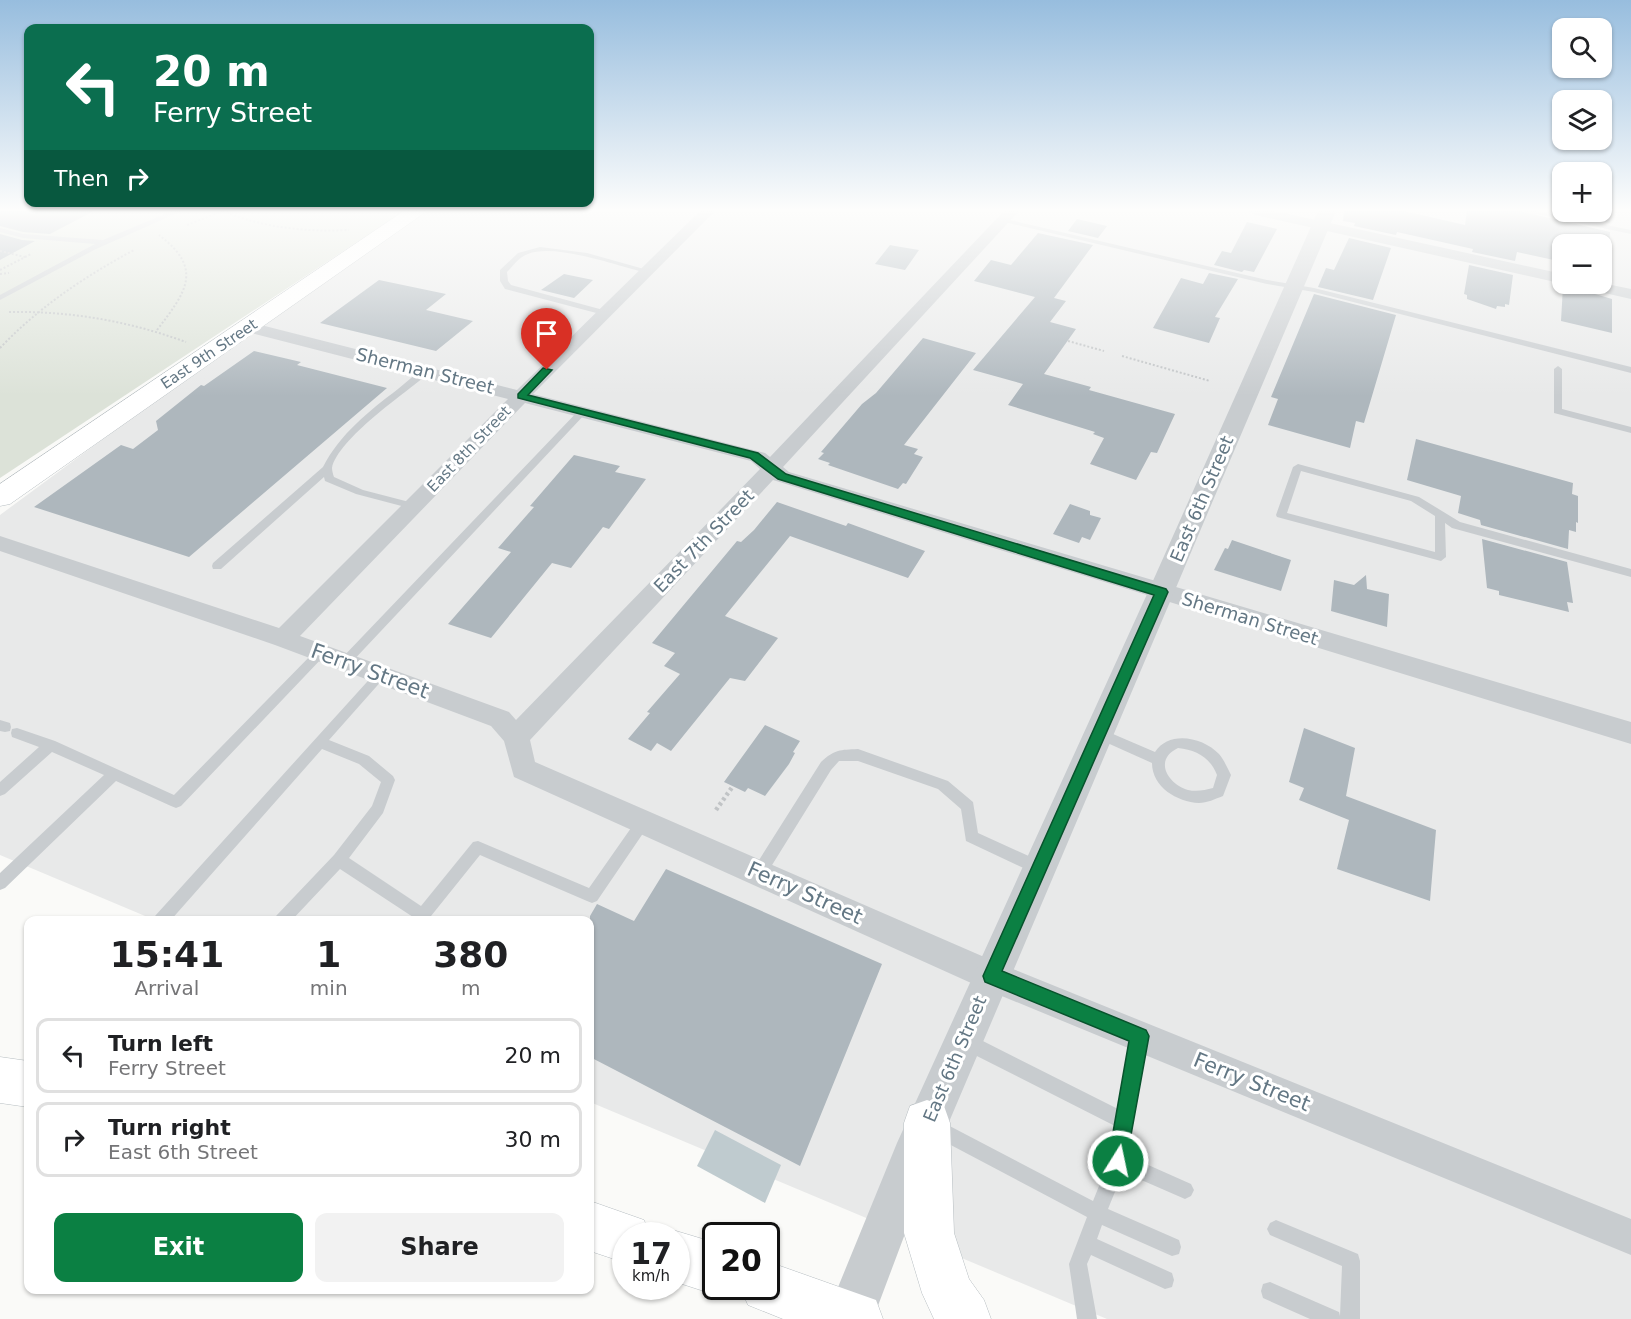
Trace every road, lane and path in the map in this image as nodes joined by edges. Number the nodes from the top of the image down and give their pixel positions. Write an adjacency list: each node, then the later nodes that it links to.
1 (47, 273): 13 (lane)
2 (95, 273): 14 (path)
3 (187, 273): 18 (path)
4 (328, 273): 17 (main road, East 9th Street)
5 (503, 273): 16 (lane)
6 (645, 273): 16 (street, East 8th Street)
7 (955, 273): 31 (street, East 7th Street)
8 (1236, 273): 10 (lane)
9 (1300, 273): 10 (street, East 6th Street)
10 (1294, 287): 25 (lane); 39 (street, East 6th Street)
11 (1612, 290): 12 (street)
12 (1631, 294)
13 (0, 298)
14 (41, 310): 15 (path); 18 (path); 21 (path)
15 (0, 312)
16 (604, 313): 28 (street, East 8th Street)
17 (249, 327): 26 (street, Sherman Street); 33 (main road, East 9th Street)
18 (157, 330): 20 (path)
19 (1068, 341): 22 (path)
20 (188, 342)
21 (0, 348)
22 (1104, 351)
23 (1122, 356): 27 (path)
24 (1558, 369): 30 (lane)
25 (1631, 370)
26 (425, 372): 28 (street, Sherman Street); 32 (lane)
27 (1210, 381)
28 (521, 396): 29 (street, Sherman Street); 34 (street, East 8th Street)
29 (583, 411): 31 (street, Sherman Street); 42 (lane)
30 (1631, 430)
31 (771, 468): 39 (street, Sherman Street); 47 (street, East 7th Street)
32 (327, 469): 34 (lane); 37 (lane)
33 (0, 497)
34 (413, 506): 40 (street, East 8th Street)
35 (1440, 514): 35 (lane); 38 (lane)
36 (0, 543): 40 (street, Ferry Street)
37 (217, 566)
38 (1631, 573)
39 (1162, 592): 45 (street, East 6th Street); 46 (street, Sherman Street)
40 (283, 639): 41 (street, Ferry Street)
41 (320, 652): 42 (street, Ferry Street); 51 (lane)
42 (345, 662): 43 (street, Ferry Street)
43 (380, 675): 47 (street, Ferry Street); 48 (lane)
44 (7, 728): 49 (lane)
45 (1099, 733): 50 (lane); 57 (street, East 6th Street)
46 (1631, 733)
47 (516, 737): 55 (street, Ferry Street)
48 (319, 742): 56 (lane); 60 (lane)
49 (50, 746): 51 (lane); 53 (lane)
50 (1157, 759): 50 (lane)
51 (114, 774): 59 (lane)
52 (733, 786): 54 (path)
53 (0, 790)
54 (716, 810)
55 (643, 822): 58 (street, Ferry Street); 63 (lane)
56 (339, 860): 61 (lane); 62 (lane)
57 (1039, 868): 58 (lane); 64 (street, East 6th Street)
58 (759, 873): 64 (street, Ferry Street)
59 (0, 883)
60 (164, 916)
61 (286, 916)
62 (417, 916)
63 (422, 916)
64 (992, 976): 65 (street, Ferry Street); 66 (street, East 6th Street)
65 (1139, 1036): 69 (lane); 77 (street, Ferry Street)
66 (963, 1040): 69 (lane); 70 (street, East 6th Street)
67 (0, 1080): 68 (main road)
68 (24, 1083)
69 (1124, 1121): 71 (lane)
70 (927, 1123): 73 (lane); 83 (street, East 6th Street); 84 (main road)
71 (1118, 1161): 72 (lane); 73 (lane)
72 (1185, 1190)
73 (1097, 1213): 78 (lane); 79 (lane)
74 (594, 1227): 76 (main road)
75 (1276, 1229): 87 (lane)
76 (612, 1233)
77 (1631, 1238)
78 (1086, 1243): 80 (lane); 85 (lane)
79 (1172, 1247)
80 (1165, 1280)
81 (1270, 1291): 86 (lane)
82 (780, 1292): 83 (main road)
83 (852, 1318)
84 (965, 1319)
85 (1087, 1319)
86 (1332, 1319)
87 (1350, 1319)

